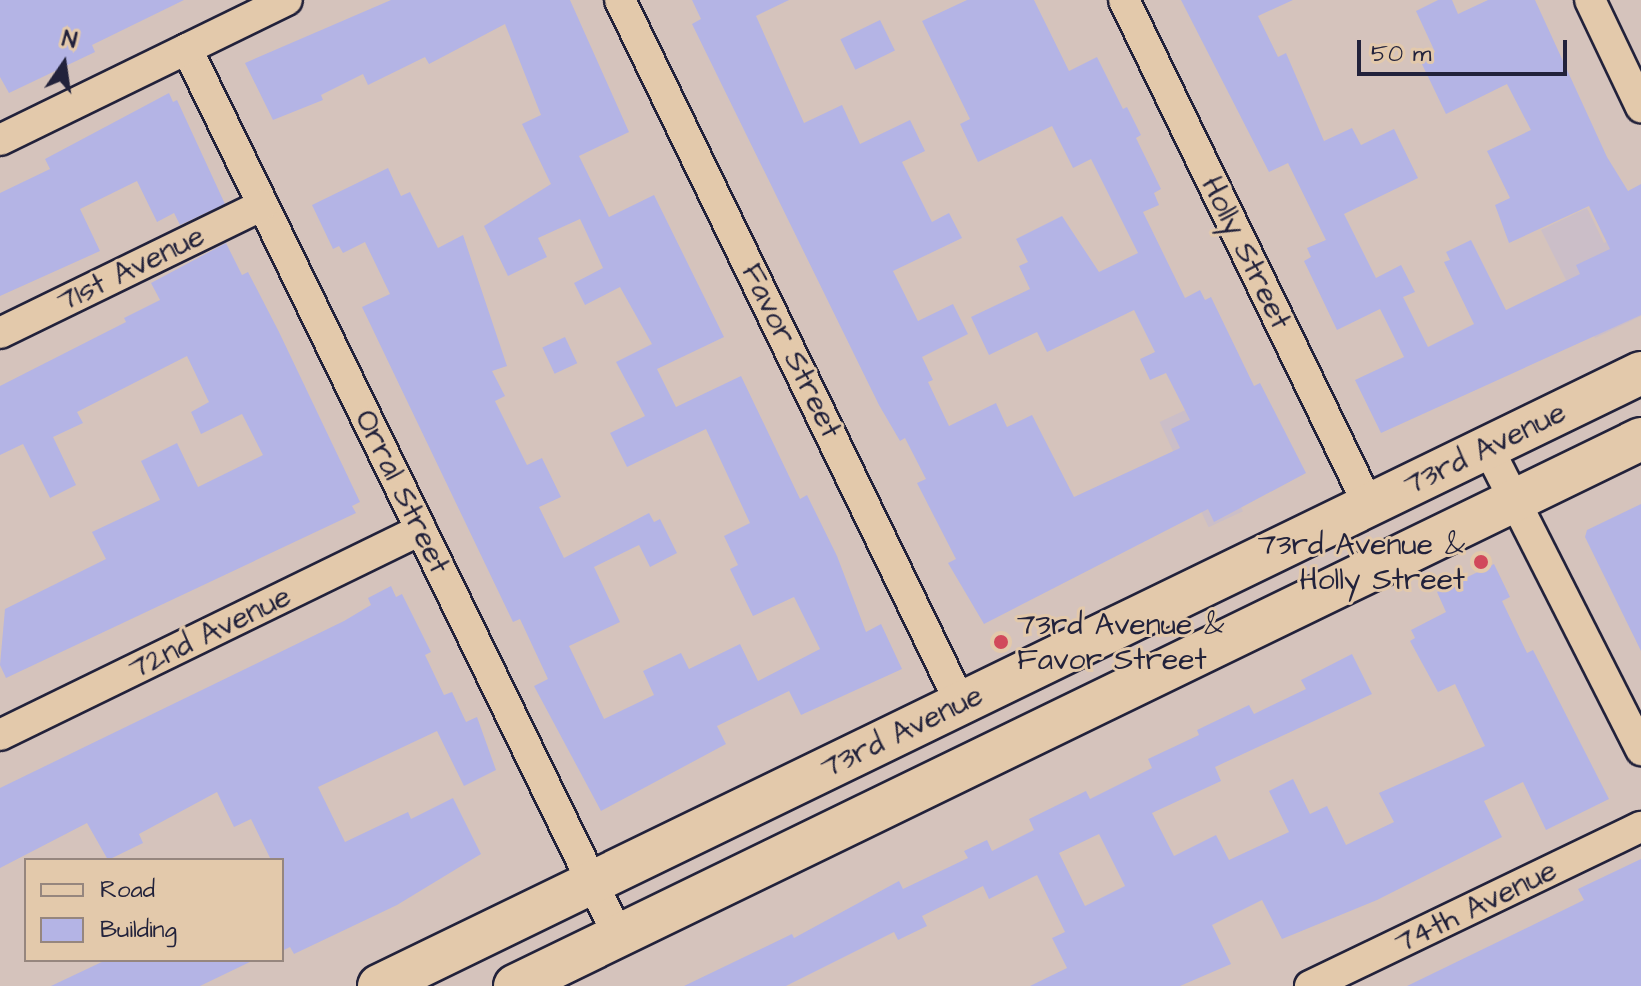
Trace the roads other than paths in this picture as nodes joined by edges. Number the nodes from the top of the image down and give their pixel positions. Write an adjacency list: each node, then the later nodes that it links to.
1 (287, 0): 5 (street)
2 (620, 0): 16 (street, Favor Street)
3 (1124, 0): 14 (street, Holly Street)
4 (1590, 0): 6 (street)
5 (187, 49): 7 (street); 8 (street, Orral Street)
6 (1641, 107)
7 (0, 140)
8 (263, 205): 9 (street, 71st Avenue); 15 (street, Orral Street)
9 (0, 333)
10 (1641, 373): 12 (main road, 73rd Avenue)
11 (1641, 439): 13 (main road, 73rd Avenue)
12 (1488, 448): 13 (street); 14 (main road, 73rd Avenue)
13 (1513, 502): 18 (street); 21 (main road, 73rd Avenue)
14 (1369, 506): 16 (main road, 73rd Avenue)
15 (421, 530): 17 (street, 72nd Avenue); 20 (street, Orral Street)
16 (961, 704): 20 (main road, 73rd Avenue)
17 (0, 735)
18 (1641, 750)
19 (1641, 827): 24 (street, 74th Avenue)
20 (590, 883): 21 (street, Orral Street); 22 (main road, 73rd Avenue)
21 (618, 935): 23 (main road, 73rd Avenue)
22 (379, 986)
23 (515, 986)
24 (1310, 986)

